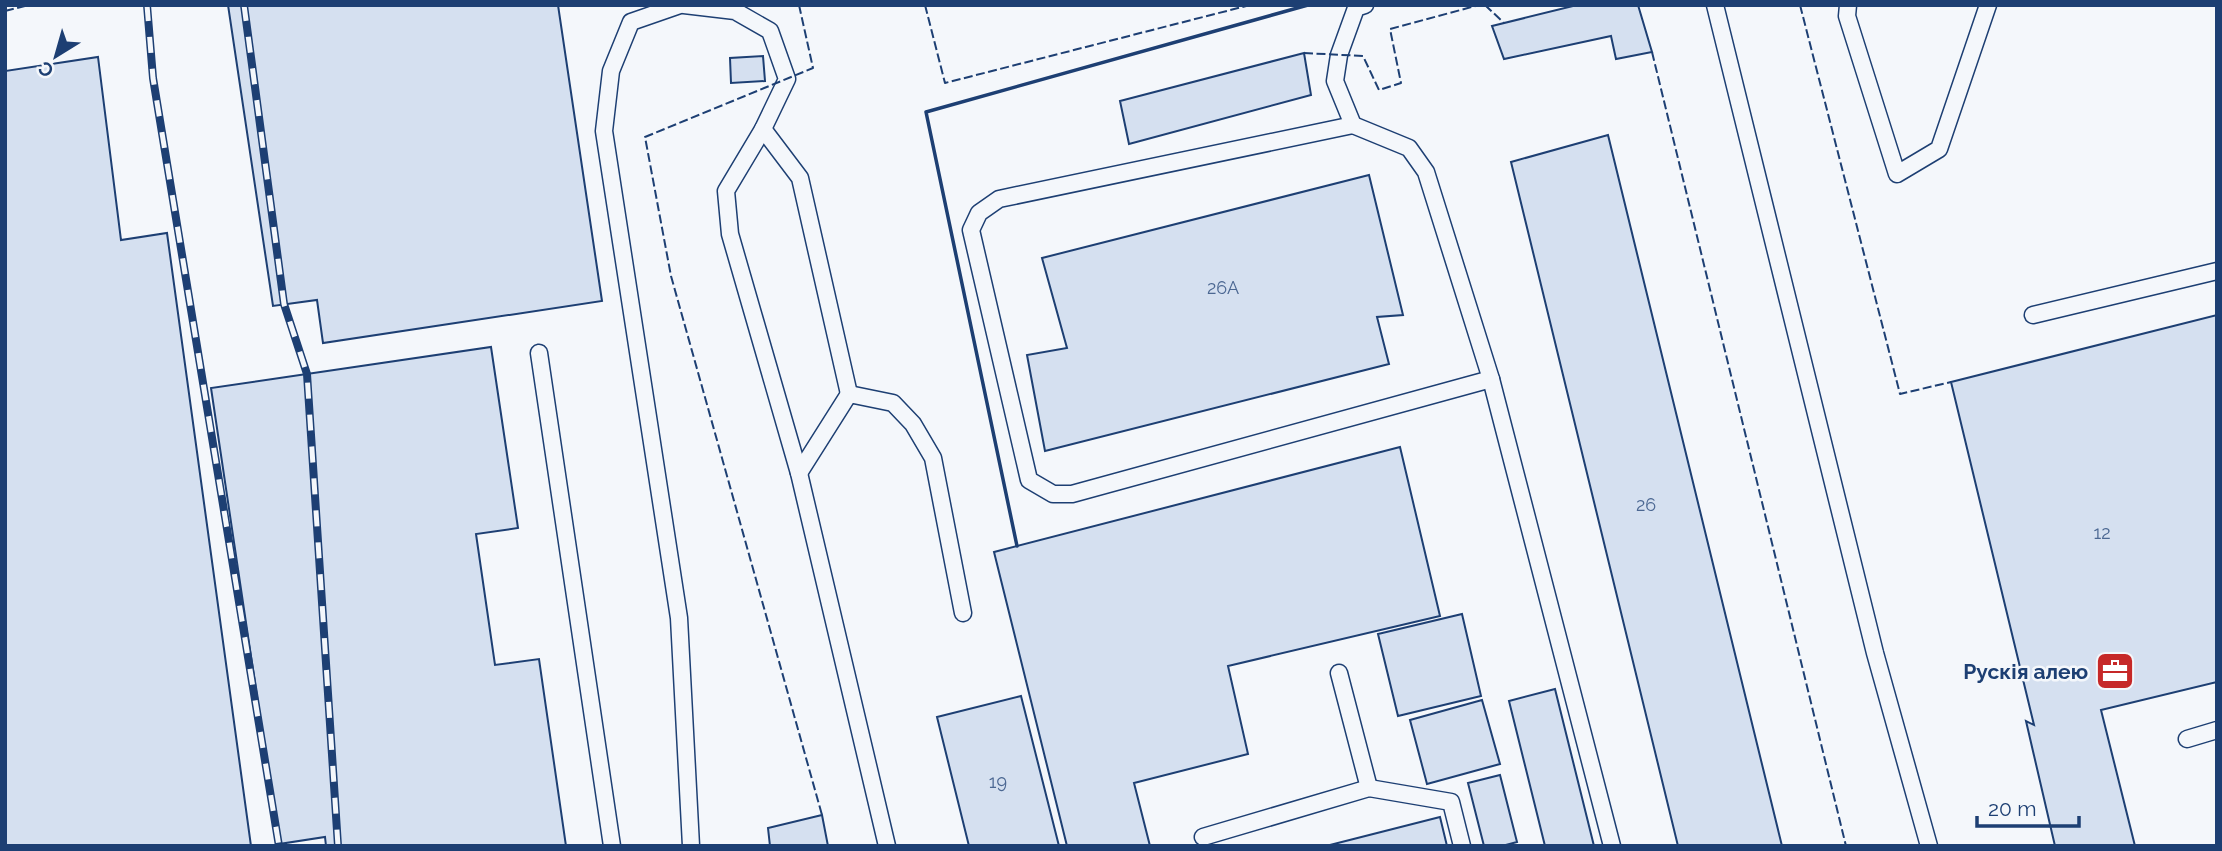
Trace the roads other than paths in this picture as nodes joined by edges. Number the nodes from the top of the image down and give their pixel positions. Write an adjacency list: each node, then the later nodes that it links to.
1 (628, 5): 7 (lane)
2 (682, 5): 7 (lane); 9 (lane)
3 (1365, 5): 8 (lane)
4 (1715, 5): 27 (lane)
5 (1848, 5): 6 (lane)
6 (1988, 5)
7 (631, 22): 23 (lane)
8 (1353, 125): 13 (lane); 13 (lane)
9 (763, 129): 14 (lane); 15 (lane)
10 (2217, 271): 11 (lane)
11 (2033, 315)
12 (539, 353): 22 (lane)
13 (1491, 379): 26 (lane)
14 (849, 394): 15 (lane); 16 (lane)
15 (799, 473): 24 (lane)
16 (963, 613)
17 (1339, 673): 20 (lane)
18 (2217, 730): 19 (lane)
19 (2187, 739)
20 (1369, 788): 21 (lane); 25 (lane)
21 (1203, 836)
22 (612, 846)
23 (691, 846)
24 (887, 846)
25 (1462, 846)
26 (1612, 846)
27 (1929, 846)

